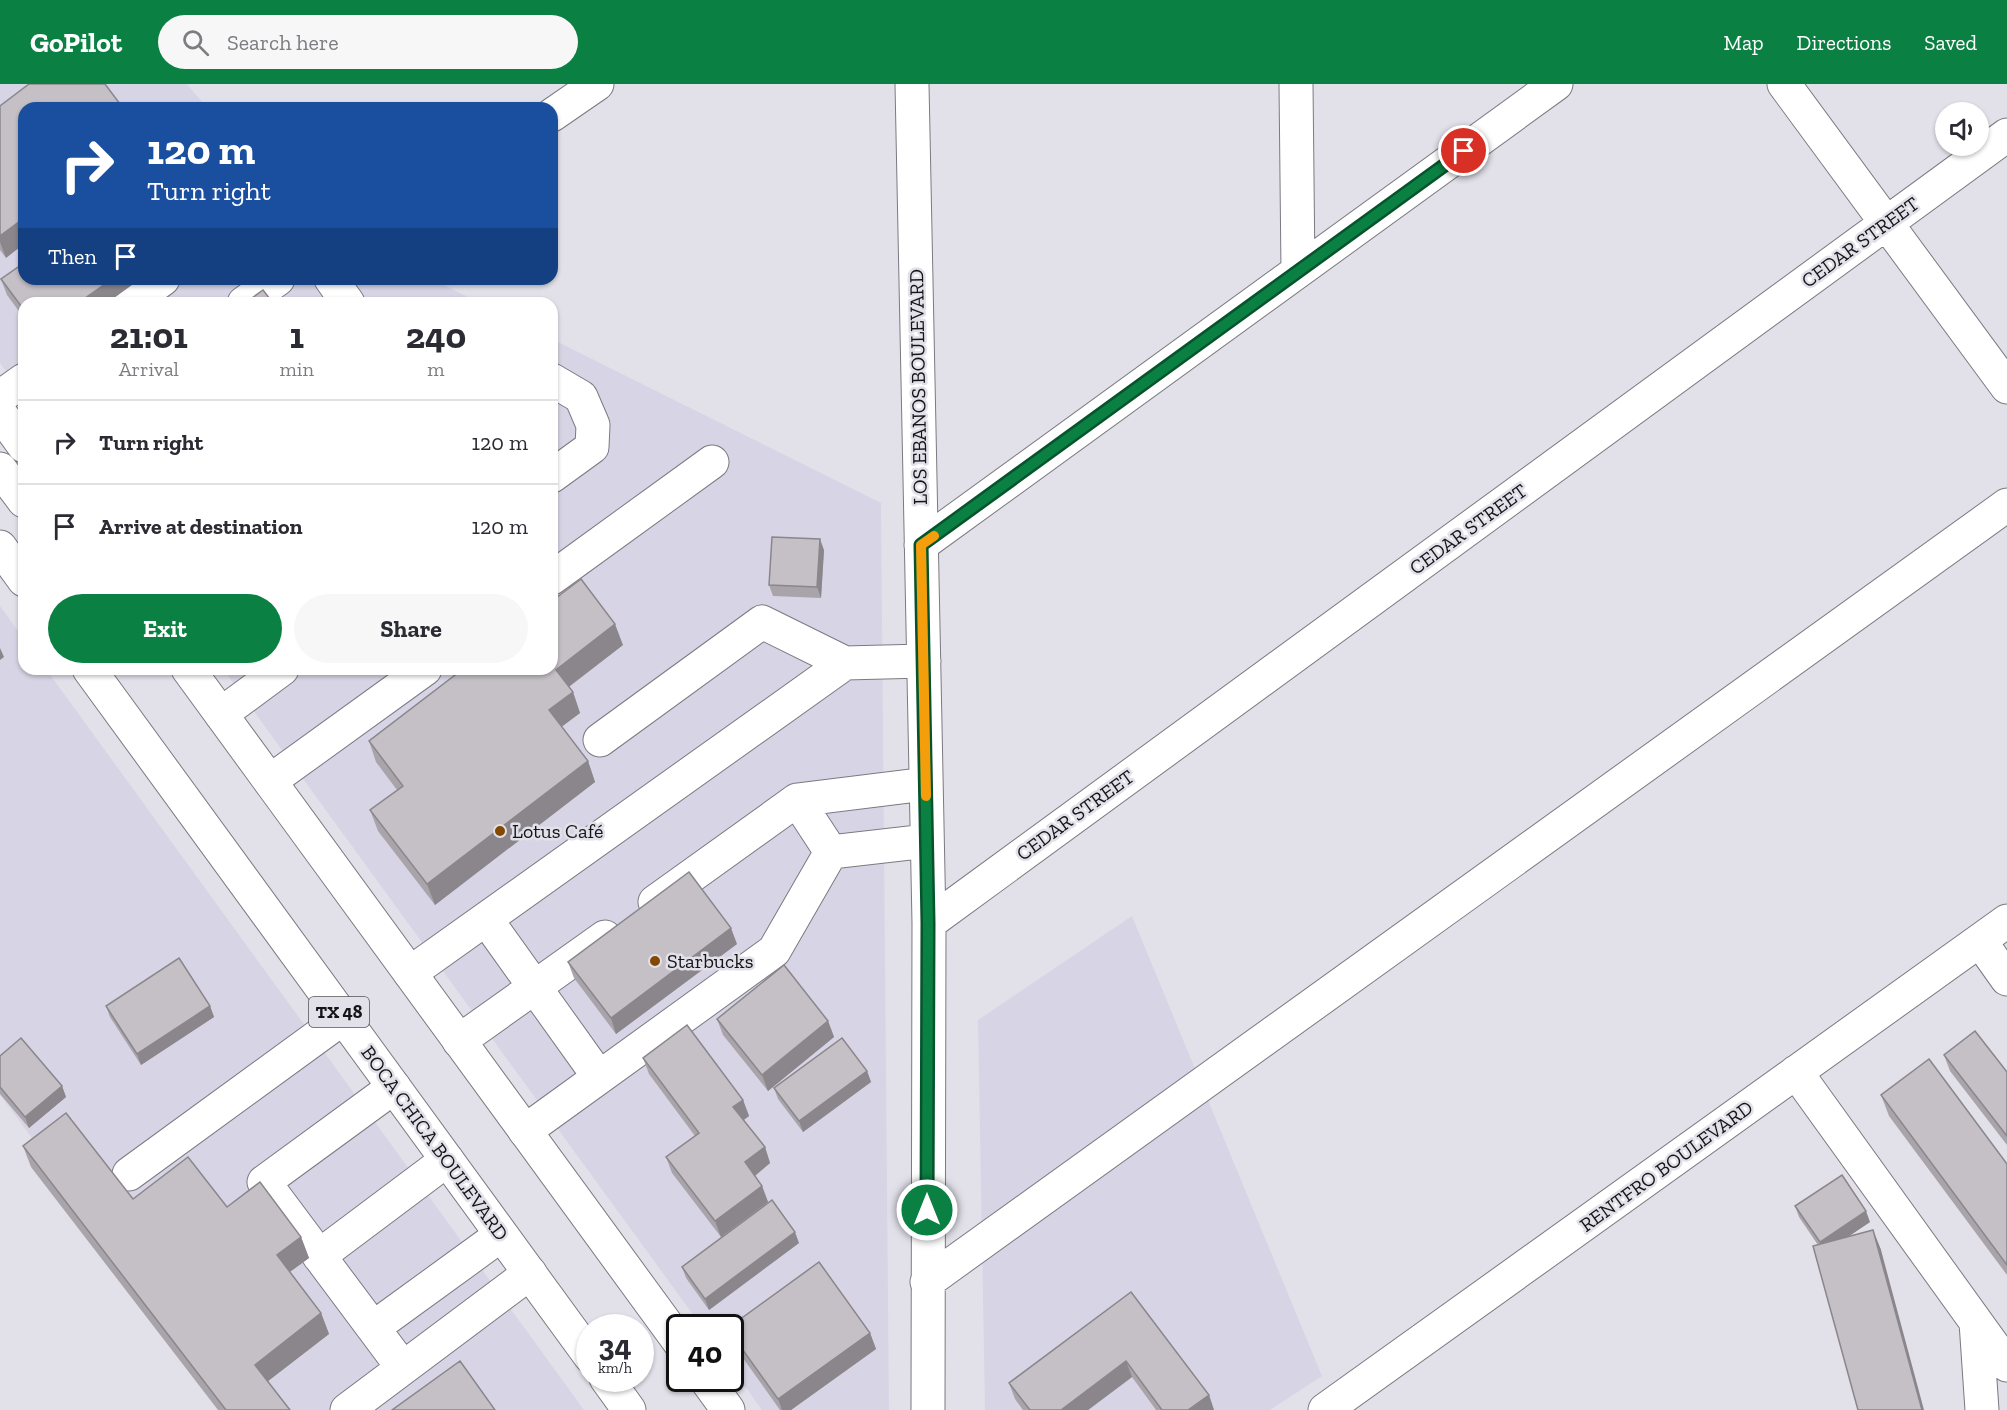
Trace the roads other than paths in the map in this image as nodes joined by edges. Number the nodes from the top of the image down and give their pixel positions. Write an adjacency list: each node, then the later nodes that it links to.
1 (597, 84): 6 (street)
2 (912, 84): 25 (street, LOS EBANOS BOULEVARD)
3 (1296, 84): 9 (street)
4 (1556, 84): 9 (street)
5 (1784, 84): 8 (street)
6 (558, 111)
7 (2007, 135): 8 (street, CEDAR STREET)
8 (1886, 223): 16 (street); 44 (street, CEDAR STREET)
9 (1298, 272): 25 (street)
10 (156, 285): 12 (street)
11 (270, 285): 13 (street)
12 (138, 297)
13 (252, 297)
14 (18, 384): 17 (street)
15 (558, 384): 22 (street)
16 (2007, 387)
17 (0, 397)
18 (0, 414): 19 (street)
19 (18, 438)
20 (711, 462): 28 (street)
21 (0, 469): 23 (street)
22 (558, 472)
23 (18, 493)
24 (2007, 505): 60 (street)
25 (921, 545): 29 (street, LOS EBANOS BOULEVARD)
26 (0, 547): 27 (street)
27 (18, 572)
28 (558, 574)
29 (924, 661): 30 (street); 38 (street, LOS EBANOS BOULEVARD)
30 (845, 663): 36 (street); 42 (street)
31 (93, 675): 49 (street, BOCA CHICA BOULEVARD / TX 48)
32 (188, 675): 35 (street)
33 (274, 675): 35 (street)
34 (417, 675): 37 (street)
35 (221, 714): 37 (street)
36 (600, 740)
37 (270, 781): 46 (street)
38 (926, 784): 39 (street); 40 (street, LOS EBANOS BOULEVARD)
39 (797, 800): 41 (street); 48 (street)
40 (927, 841): 41 (street); 44 (street, LOS EBANOS BOULEVARD)
41 (831, 852): 52 (street)
42 (486, 919): 46 (street); 48 (street)
43 (2007, 921): 45 (street, RENTFRO BOULEVARD)
44 (928, 923): 60 (street, LOS EBANOS BOULEVARD)
45 (1980, 940): 47 (street); 51 (street, RENTFRO BOULEVARD)
46 (410, 973): 50 (street)
47 (2007, 979)
48 (535, 987): 50 (street); 52 (street)
49 (343, 1018): 53 (street, BOCA CHICA BOULEVARD / TX 48); 56 (street)
50 (459, 1041): 54 (street)
51 (1797, 1072): 61 (street); 73 (street, RENTFRO BOULEVARD)
52 (599, 1077): 54 (street)
53 (394, 1087): 55 (street, BOCA CHICA BOULEVARD / TX 48); 58 (street)
54 (525, 1131): 62 (street)
55 (447, 1160): 57 (street, BOCA CHICA BOULEVARD / TX 48); 58 (street)
56 (129, 1174)
57 (501, 1235): 59 (street, BOCA CHICA BOULEVARD / TX 48); 63 (street)
58 (319, 1256): 63 (street)
59 (530, 1274): 64 (street, BOCA CHICA BOULEVARD / TX 48); 66 (street)
60 (927, 1282): 72 (street, LOS EBANOS BOULEVARD)
61 (1976, 1322): 65 (street); 74 (street)
62 (666, 1324)
63 (373, 1328): 66 (street)
64 (576, 1337)
65 (2007, 1365)
66 (403, 1368): 69 (street)
67 (616, 1392): 70 (street)
68 (715, 1392): 71 (street)
69 (346, 1410)
70 (629, 1410)
71 (728, 1410)
72 (928, 1410)
73 (1325, 1410)
74 (1982, 1410)

